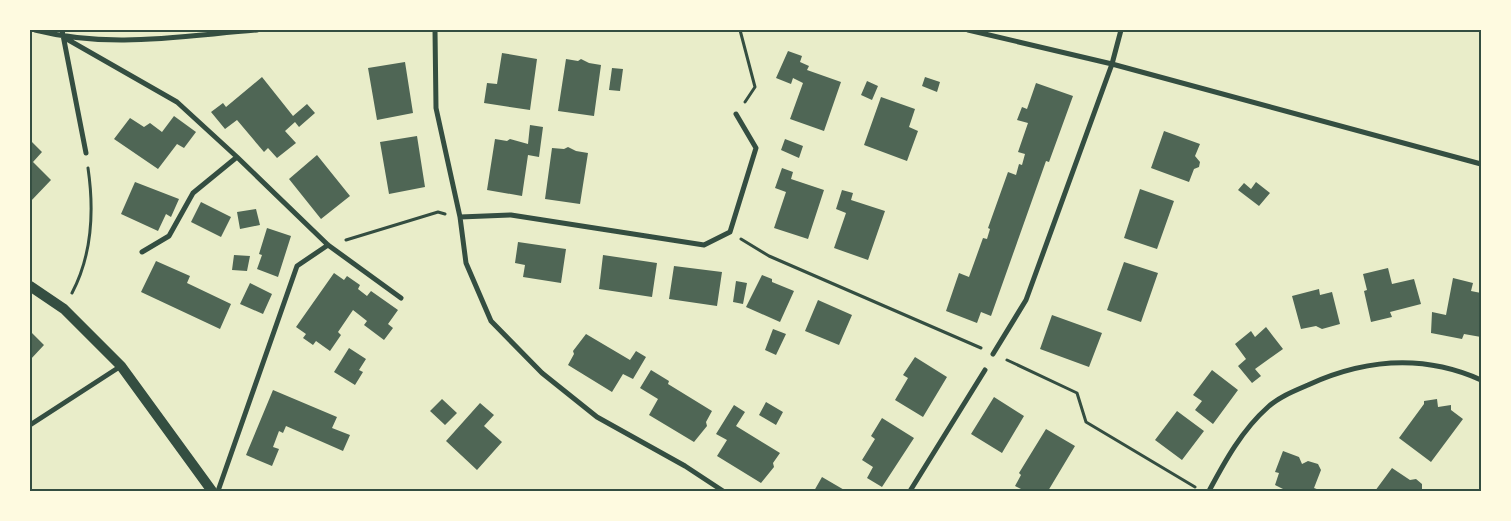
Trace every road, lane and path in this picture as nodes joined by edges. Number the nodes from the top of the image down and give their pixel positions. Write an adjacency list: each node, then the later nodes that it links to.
1 (35, 30): 8 (street)
2 (62, 30): 8 (street)
3 (257, 30): 8 (street)
4 (435, 30): 14 (street)
5 (740, 30): 10 (path)
6 (968, 30): 9 (street)
7 (1121, 30): 9 (street)
8 (62, 37): 11 (street); 12 (street)
9 (1112, 64): 13 (street); 21 (street)
10 (736, 114): 15 (street)
11 (86, 153): 20 (path)
12 (237, 157): 16 (street); 17 (street)
13 (1481, 164)
14 (460, 217): 15 (street); 16 (path); 28 (street)
15 (730, 232): 21 (path)
16 (328, 245): 19 (street); 27 (street)
17 (142, 252)
18 (30, 286): 20 (main road)
19 (401, 298)
20 (64, 309): 22 (main road)
21 (993, 354): 30 (path)
22 (121, 366): 25 (street); 26 (main road)
23 (984, 370): 29 (street)
24 (1481, 380): 31 (street)
25 (30, 425)
26 (212, 491)
27 (218, 491)
28 (723, 491)
29 (910, 491)
30 (1202, 491)
31 (1209, 491)

